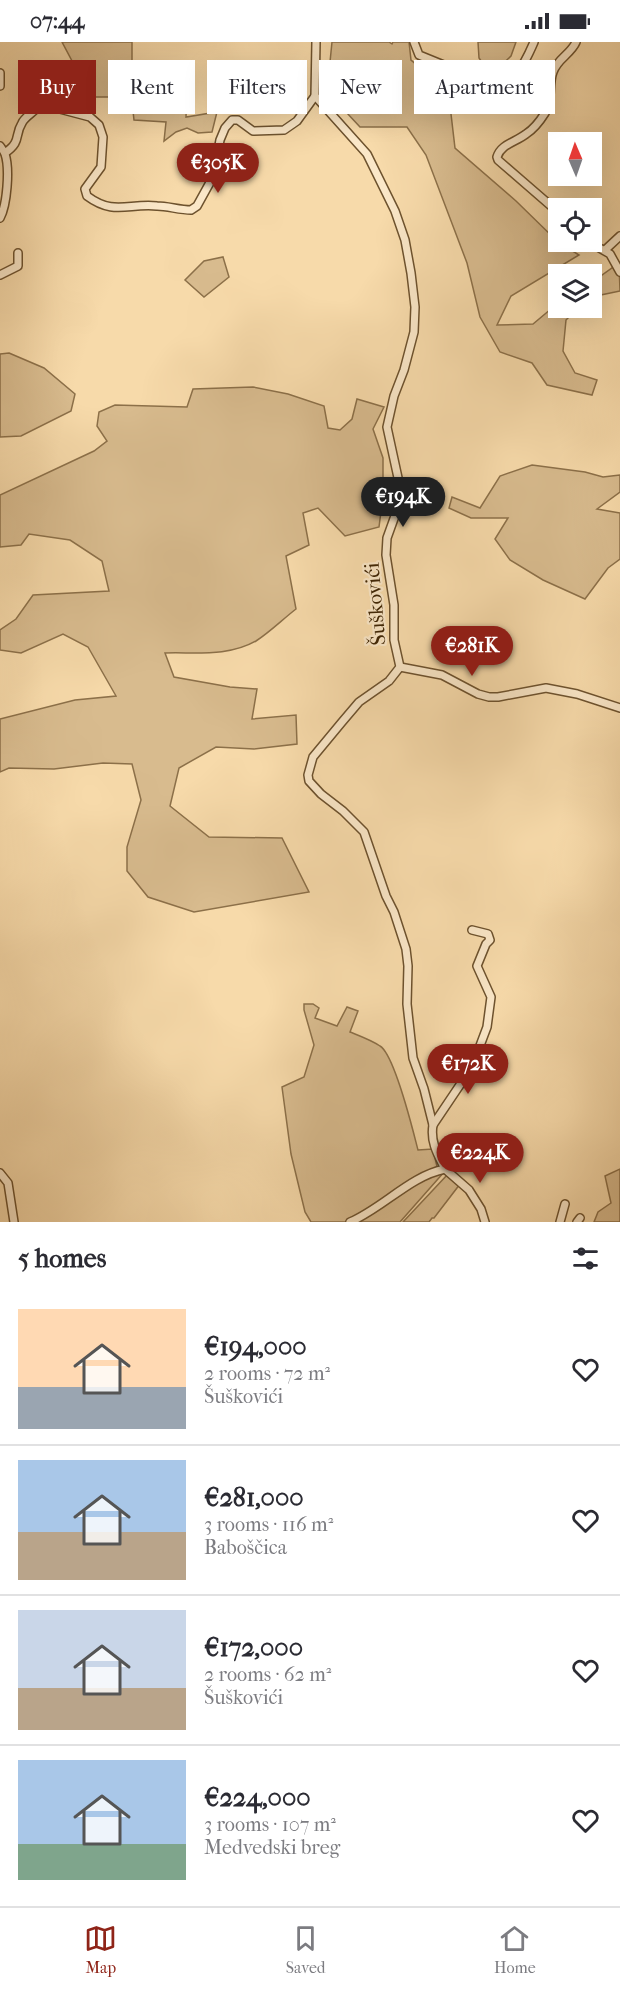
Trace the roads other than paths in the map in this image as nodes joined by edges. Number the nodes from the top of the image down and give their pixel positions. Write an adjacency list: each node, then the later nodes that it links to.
1 (316, 42): 7 (street)
2 (414, 42): 3 (street)
3 (534, 42)
4 (576, 42): 9 (street)
5 (0, 73): 6 (street)
6 (0, 86)
7 (315, 96): 8 (street); 17 (street, Šuškovići)
8 (2, 150): 10 (street)
9 (548, 203)
10 (0, 218)
11 (620, 236): 13 (street)
12 (602, 248): 13 (street)
13 (605, 250): 15 (street)
14 (18, 253): 16 (street)
15 (620, 272)
16 (0, 275)
17 (400, 667): 18 (street); 20 (street, Šuškovići)
18 (620, 708)
19 (472, 930): 20 (street)
20 (433, 1125): 21 (street, Šuškovići)
21 (445, 1169): 25 (street); 26 (street)
22 (0, 1173): 24 (street)
23 (565, 1204): 27 (street)
24 (14, 1222)
25 (350, 1222)
26 (485, 1222)
27 (560, 1222)

